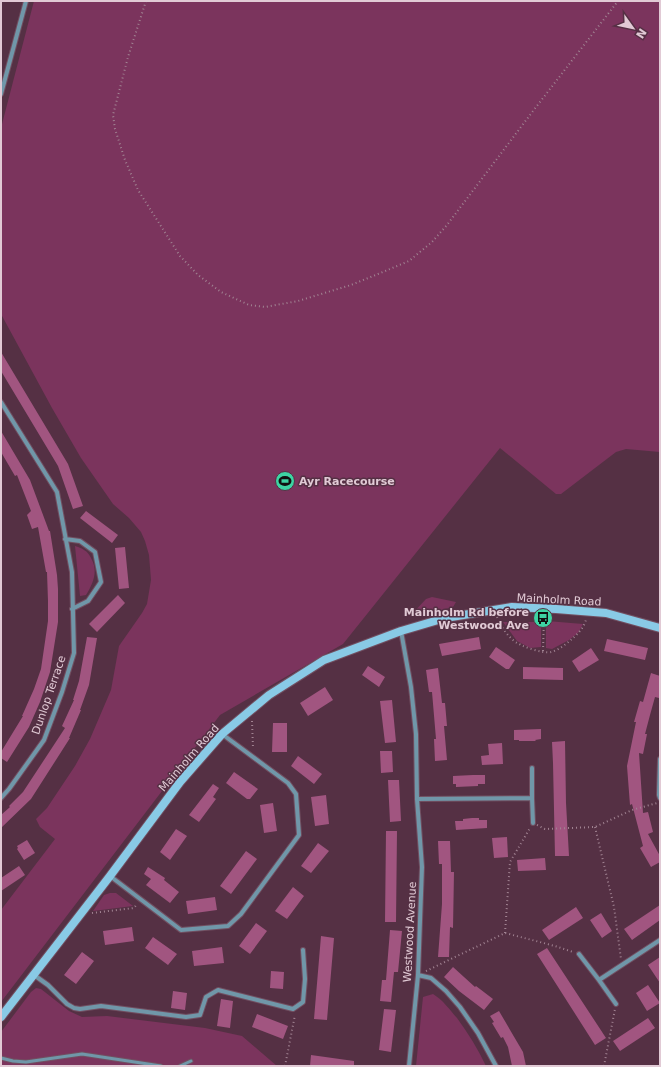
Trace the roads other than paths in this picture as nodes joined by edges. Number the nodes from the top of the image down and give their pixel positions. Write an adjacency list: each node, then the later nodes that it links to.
1 (26, 1): 2 (street)
2 (1, 94)
3 (1, 402): 4 (street, Dunlop Terrace)
4 (65, 539): 5 (street, Dunlop Terrace); 5 (street)
5 (72, 609): 11 (street, Dunlop Terrace)
6 (660, 628): 7 (street, Mainholm Road)
7 (401, 631): 8 (street, Mainholm Road); 14 (street, Westwood Avenue)
8 (222, 734): 16 (street, Mainholm Road); 16 (street)
9 (660, 759): 13 (street)
10 (532, 768): 12 (street)
11 (1, 798)
12 (532, 798): 14 (street); 15 (street)
13 (660, 798)
14 (417, 799): 20 (street, Westwood Avenue)
15 (534, 823)
16 (110, 876): 21 (street, Mainholm Road)
17 (660, 940): 22 (street)
18 (303, 950): 21 (street)
19 (579, 954): 22 (street)
20 (418, 974): 29 (street, Westwood Avenue); 30 (street)
21 (33, 975): 24 (street, Mainholm Road)
22 (599, 980): 23 (street)
23 (616, 1004)
24 (1, 1017)
25 (1, 1058): 27 (lane)
26 (191, 1061): 28 (lane)
27 (160, 1066)
28 (180, 1066)
29 (409, 1066)
30 (496, 1066)

